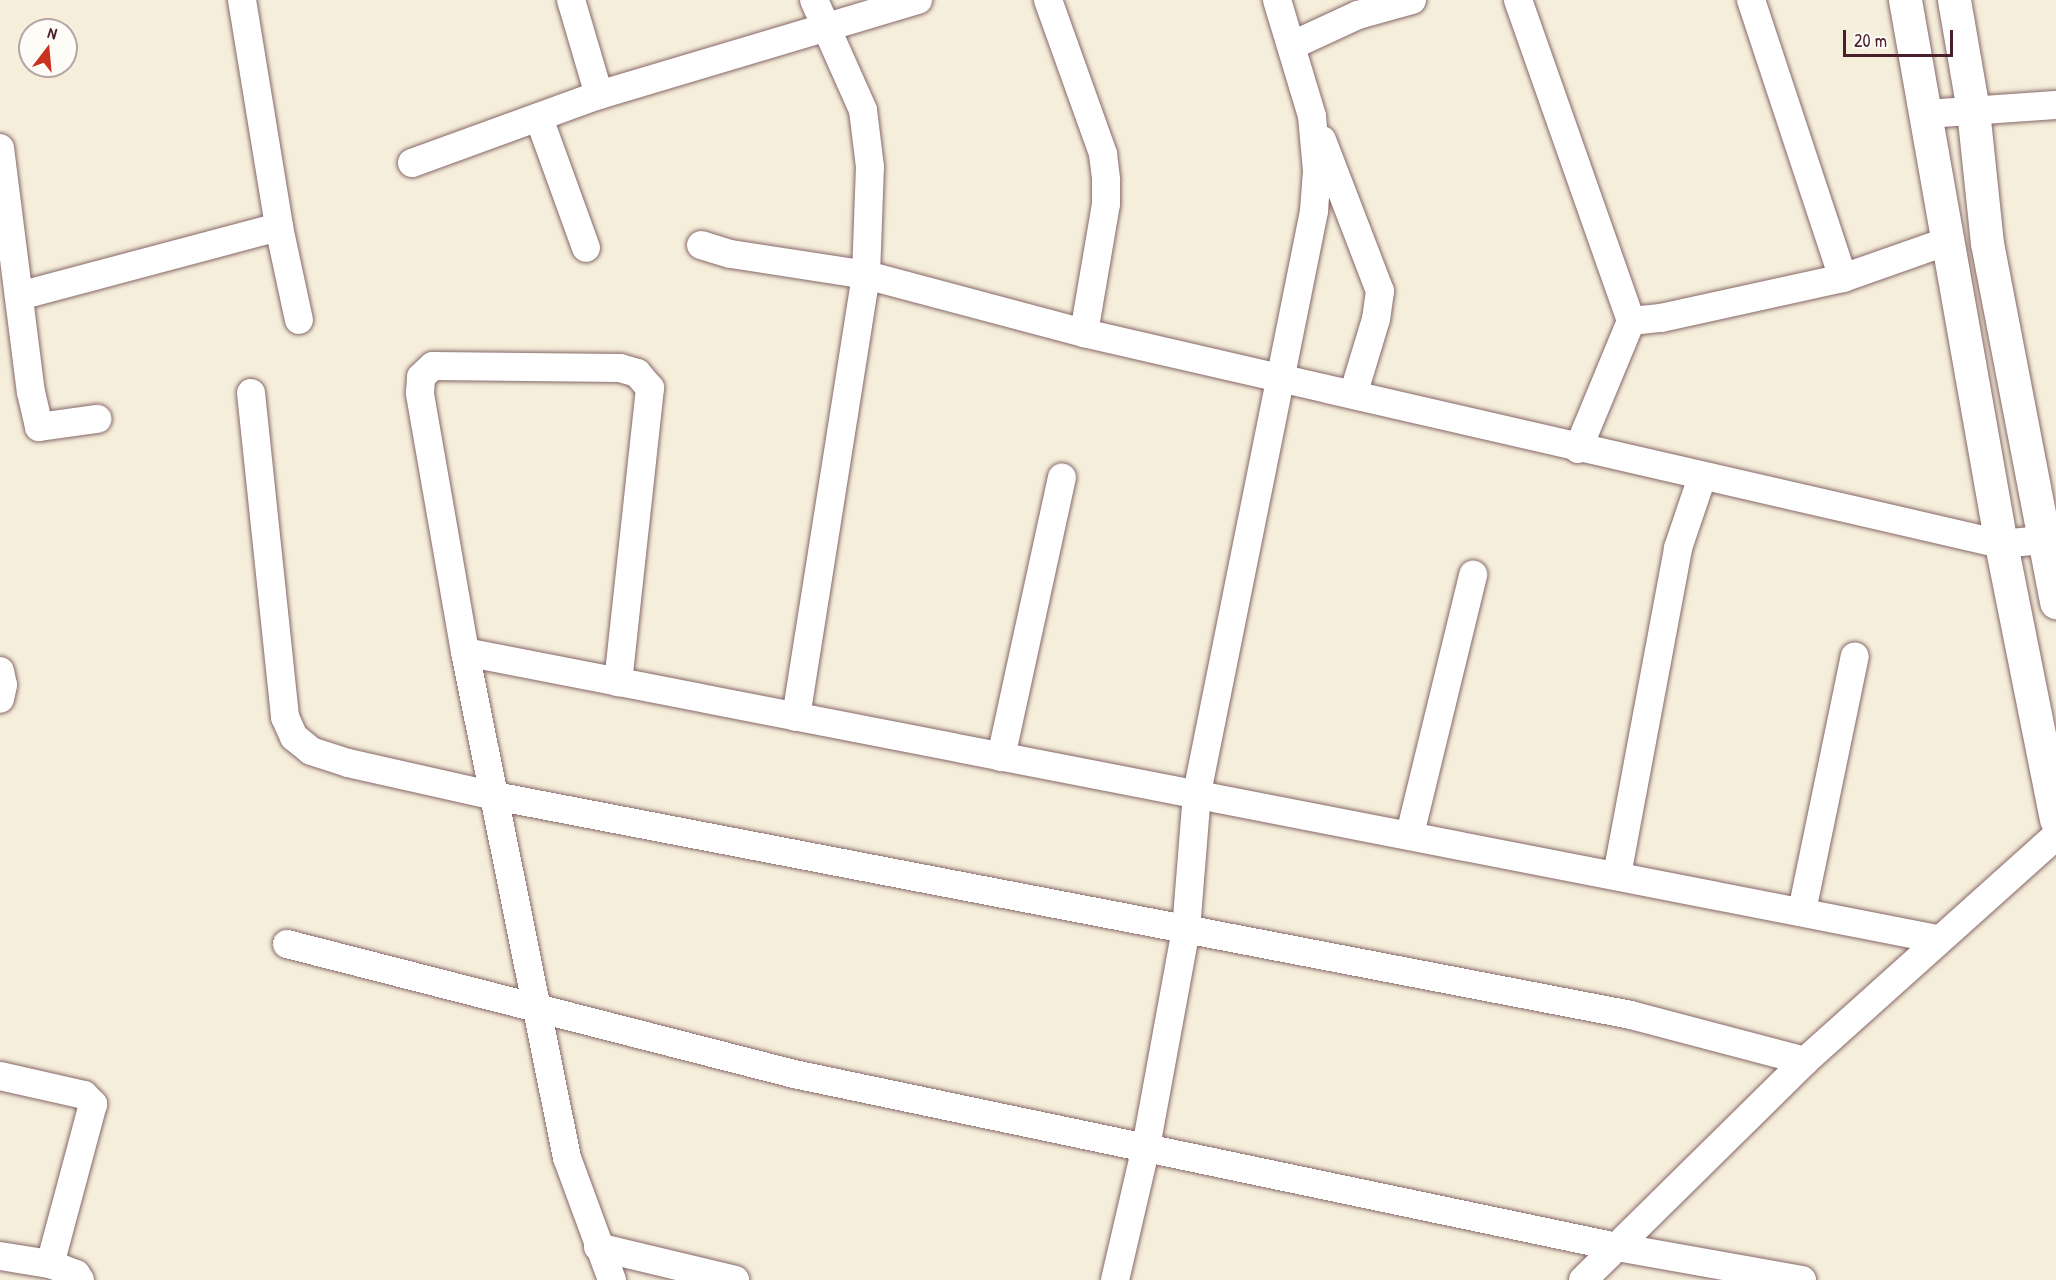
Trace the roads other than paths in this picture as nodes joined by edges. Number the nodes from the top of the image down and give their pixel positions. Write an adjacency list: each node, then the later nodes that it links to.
1 (242, 0): 23 (street)
2 (571, 0): 15 (street)
3 (814, 0): 13 (street)
4 (918, 0): 13 (street)
5 (1048, 0): 32 (street)
6 (1277, 0): 14 (street)
7 (1412, 0): 12 (street)
8 (1518, 0): 31 (street)
9 (1751, 0): 28 (street)
10 (1905, 0): 18 (street)
11 (1954, 0): 17 (street)
12 (1359, 7): 14 (street)
13 (825, 27): 15 (street); 27 (street)
14 (1293, 45): 19 (street)
15 (599, 95): 20 (street)
16 (2056, 105): 17 (street)
17 (1973, 110): 18 (street); 40 (street)
18 (1926, 114): 24 (street)
19 (1312, 116): 33 (street); 35 (street)
20 (539, 118): 22 (street); 26 (street)
21 (0, 148): 29 (street)
22 (412, 164)
23 (279, 227): 29 (street); 30 (street)
24 (1948, 242): 28 (street); 41 (street)
25 (701, 245): 27 (street)
26 (586, 248)
27 (866, 275): 32 (street); 49 (street)
28 (1843, 278): 31 (street)
29 (19, 296): 36 (street)
30 (299, 320)
31 (1631, 321): 37 (street)
32 (1084, 333): 33 (street)
33 (1281, 378): 35 (street); 51 (street)
34 (251, 393): 52 (street)
35 (1353, 395): 37 (street)
36 (97, 419)
37 (1578, 448): 38 (street)
38 (1702, 477): 41 (street); 56 (street)
39 (1062, 478): 50 (street)
40 (2042, 540): 41 (street); 43 (street)
41 (2001, 543): 53 (street)
42 (1473, 574): 54 (street)
43 (2056, 602)
44 (465, 652): 47 (street); 47 (street); 52 (street)
45 (1855, 656): 57 (street)
46 (0, 671): 48 (street)
47 (618, 682): 49 (street)
48 (0, 699)
49 (796, 717): 50 (street)
50 (1001, 758): 51 (street)
51 (1197, 793): 54 (street); 58 (street)
52 (495, 796): 58 (street); 61 (street)
53 (2056, 820)
54 (1410, 834): 56 (street)
55 (2056, 836): 59 (street)
56 (1617, 875): 57 (street)
57 (1802, 911): 59 (street)
58 (1186, 930): 62 (street); 64 (street)
59 (1938, 939): 62 (street)
60 (287, 944): 61 (street)
61 (539, 1008): 64 (street); 65 (street)
62 (1804, 1061): 66 (street)
63 (0, 1076): 68 (street)
64 (1146, 1146): 66 (street); 72 (street)
65 (598, 1246): 70 (street); 71 (street)
66 (1617, 1247): 73 (street); 74 (street)
67 (0, 1256): 68 (street)
68 (50, 1264): 69 (street)
69 (80, 1280)
70 (612, 1280)
71 (735, 1280)
72 (1115, 1280)
73 (1583, 1280)
74 (1802, 1280)

